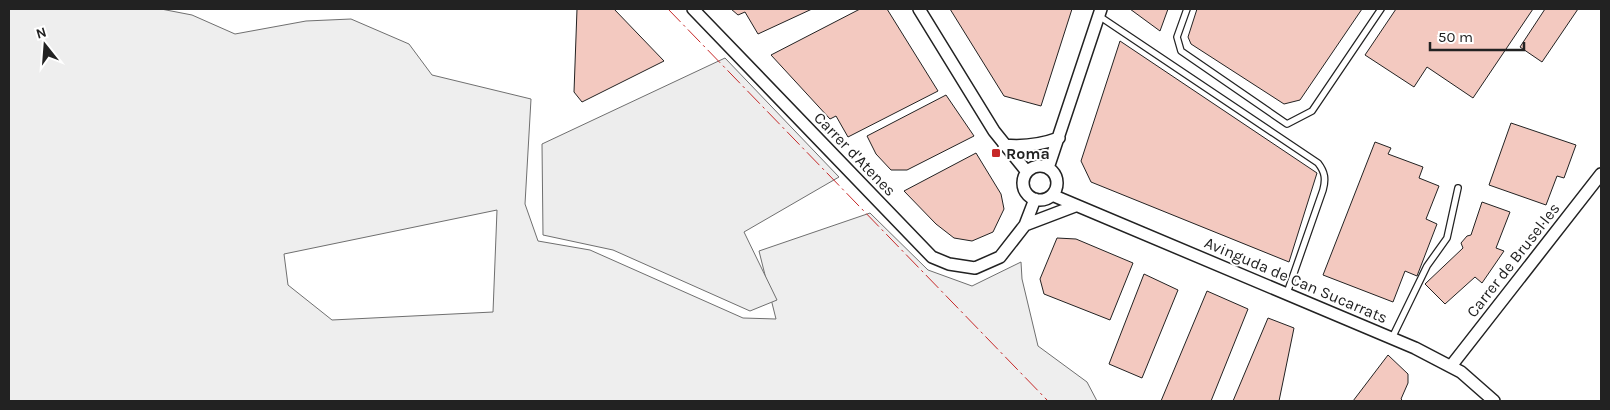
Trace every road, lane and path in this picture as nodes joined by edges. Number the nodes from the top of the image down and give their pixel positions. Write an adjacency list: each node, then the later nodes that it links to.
1 (693, 9): 15 (street, Carrer d'Atenes)
2 (919, 9): 7 (street)
3 (1187, 9): 4 (lane)
4 (1381, 9)
5 (1100, 13): 6 (street); 16 (lane)
6 (1059, 138): 7 (street); 8 (street)
7 (1004, 145): 9 (street)
8 (1048, 168): 9 (street); 12 (street)
9 (1027, 172): 13 (street)
10 (1601, 174): 18 (street, Carrer de Brusel·les)
11 (1458, 188): 17 (lane)
12 (1052, 195): 13 (street); 14 (street, Avinguda de Can Sucarrats)
13 (1035, 200): 15 (street, Carrer d'Atenes)
14 (1075, 206): 15 (street); 16 (street, Avinguda de Can Sucarrats)
15 (1025, 225)
16 (1287, 293): 17 (street, Avinguda de Can Sucarrats)
17 (1392, 338): 18 (street, Avinguda de Can Sucarrats)
18 (1451, 366): 19 (street, Avinguda de Can Sucarrats)
19 (1494, 401)

